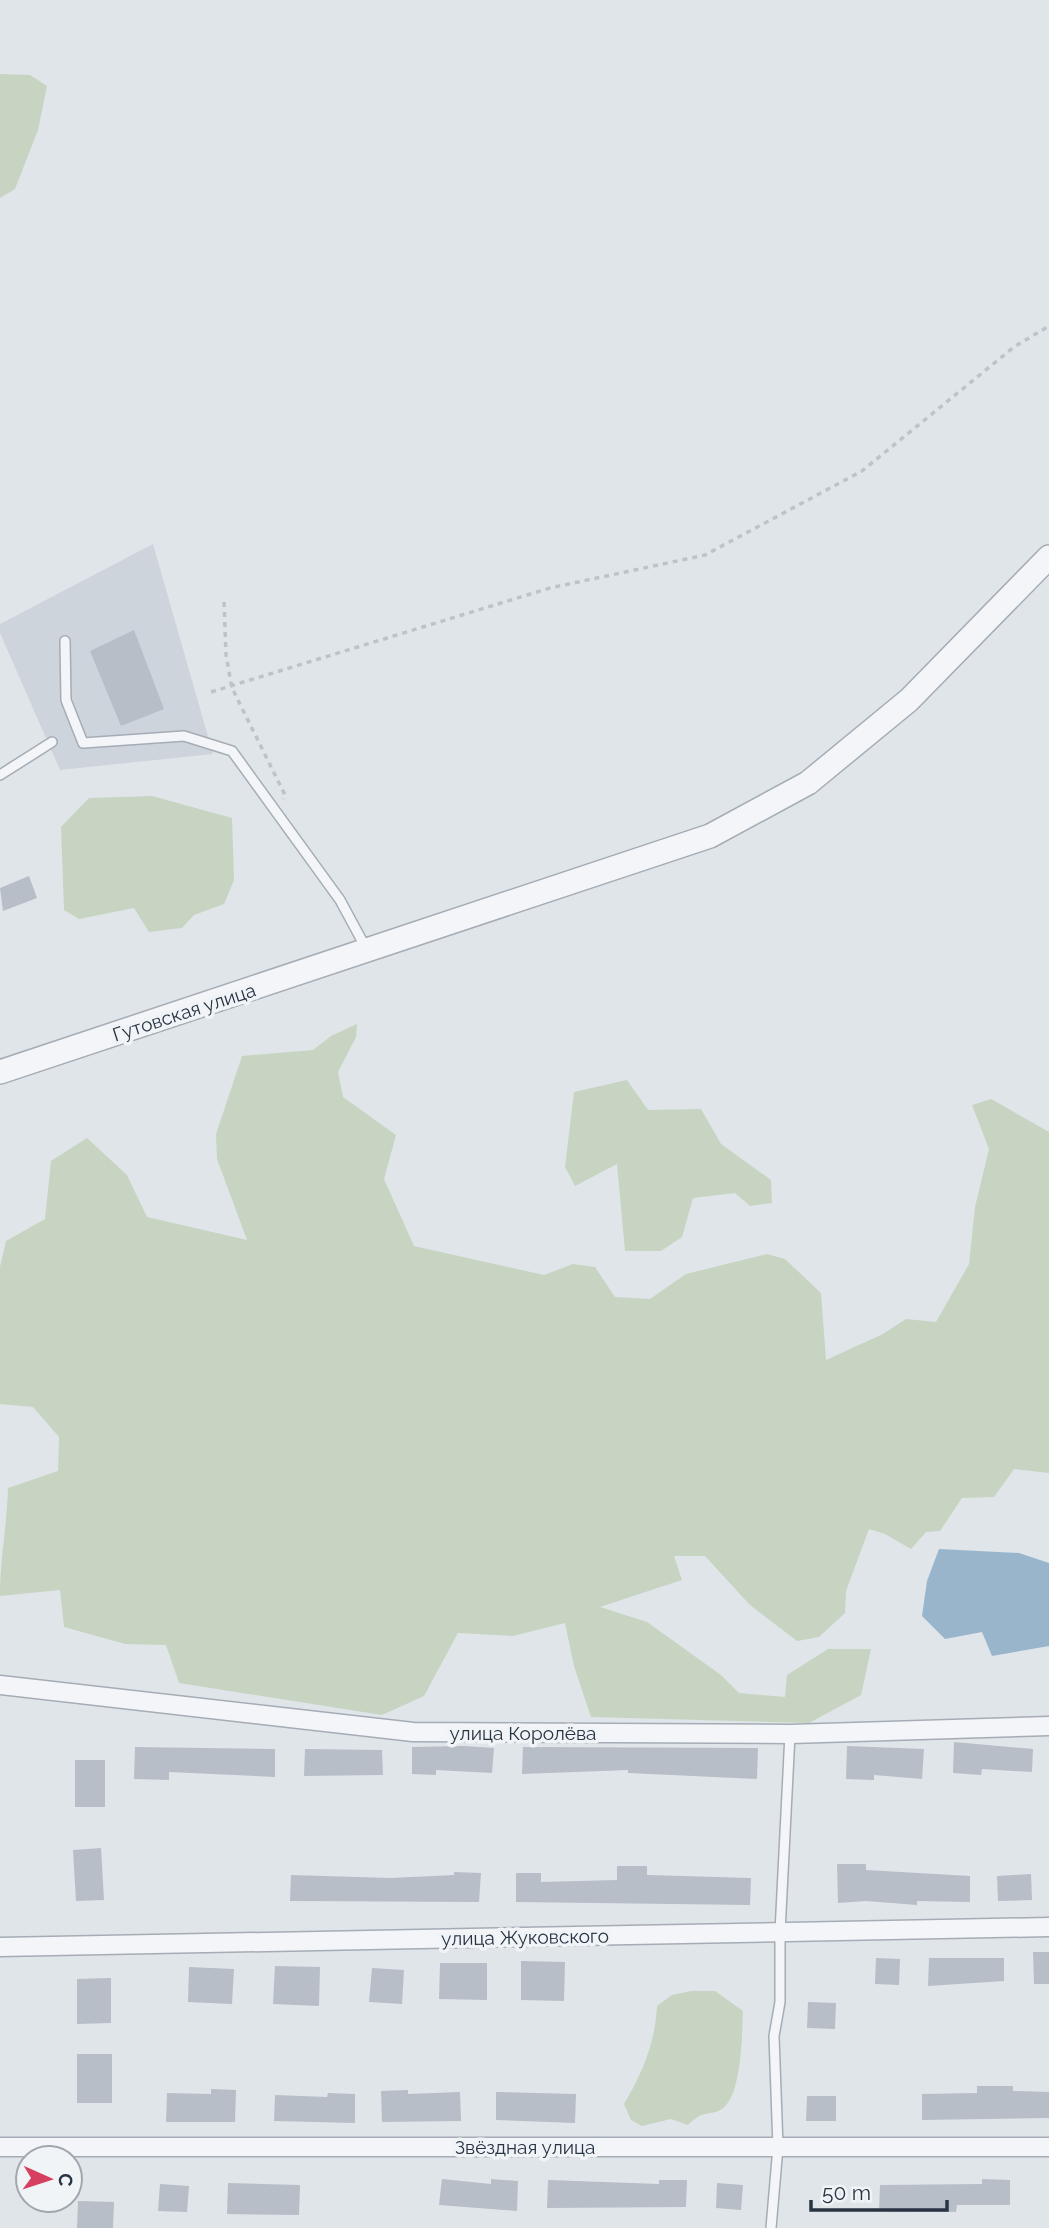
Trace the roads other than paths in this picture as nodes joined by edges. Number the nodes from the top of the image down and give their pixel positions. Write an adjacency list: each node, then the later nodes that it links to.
1 (1049, 557): 5 (street, Гутовская улица)
2 (65, 641): 5 (lane)
3 (52, 742): 4 (lane)
4 (0, 775)
5 (368, 952): 6 (street, Гутовская улица)
6 (0, 1072)
7 (0, 1685): 9 (street, улица Королёва)
8 (1049, 1726): 9 (street, улица Королёва)
9 (790, 1734): 11 (lane)
10 (1049, 1927): 11 (street, улица Жуковского)
11 (780, 1932): 12 (street, улица Жуковского); 14 (lane)
12 (0, 1947)
13 (0, 2147): 14 (street, Звёздная улица)
14 (778, 2147): 15 (street, Звёздная улица); 16 (lane)
15 (1049, 2147)
16 (771, 2228)

